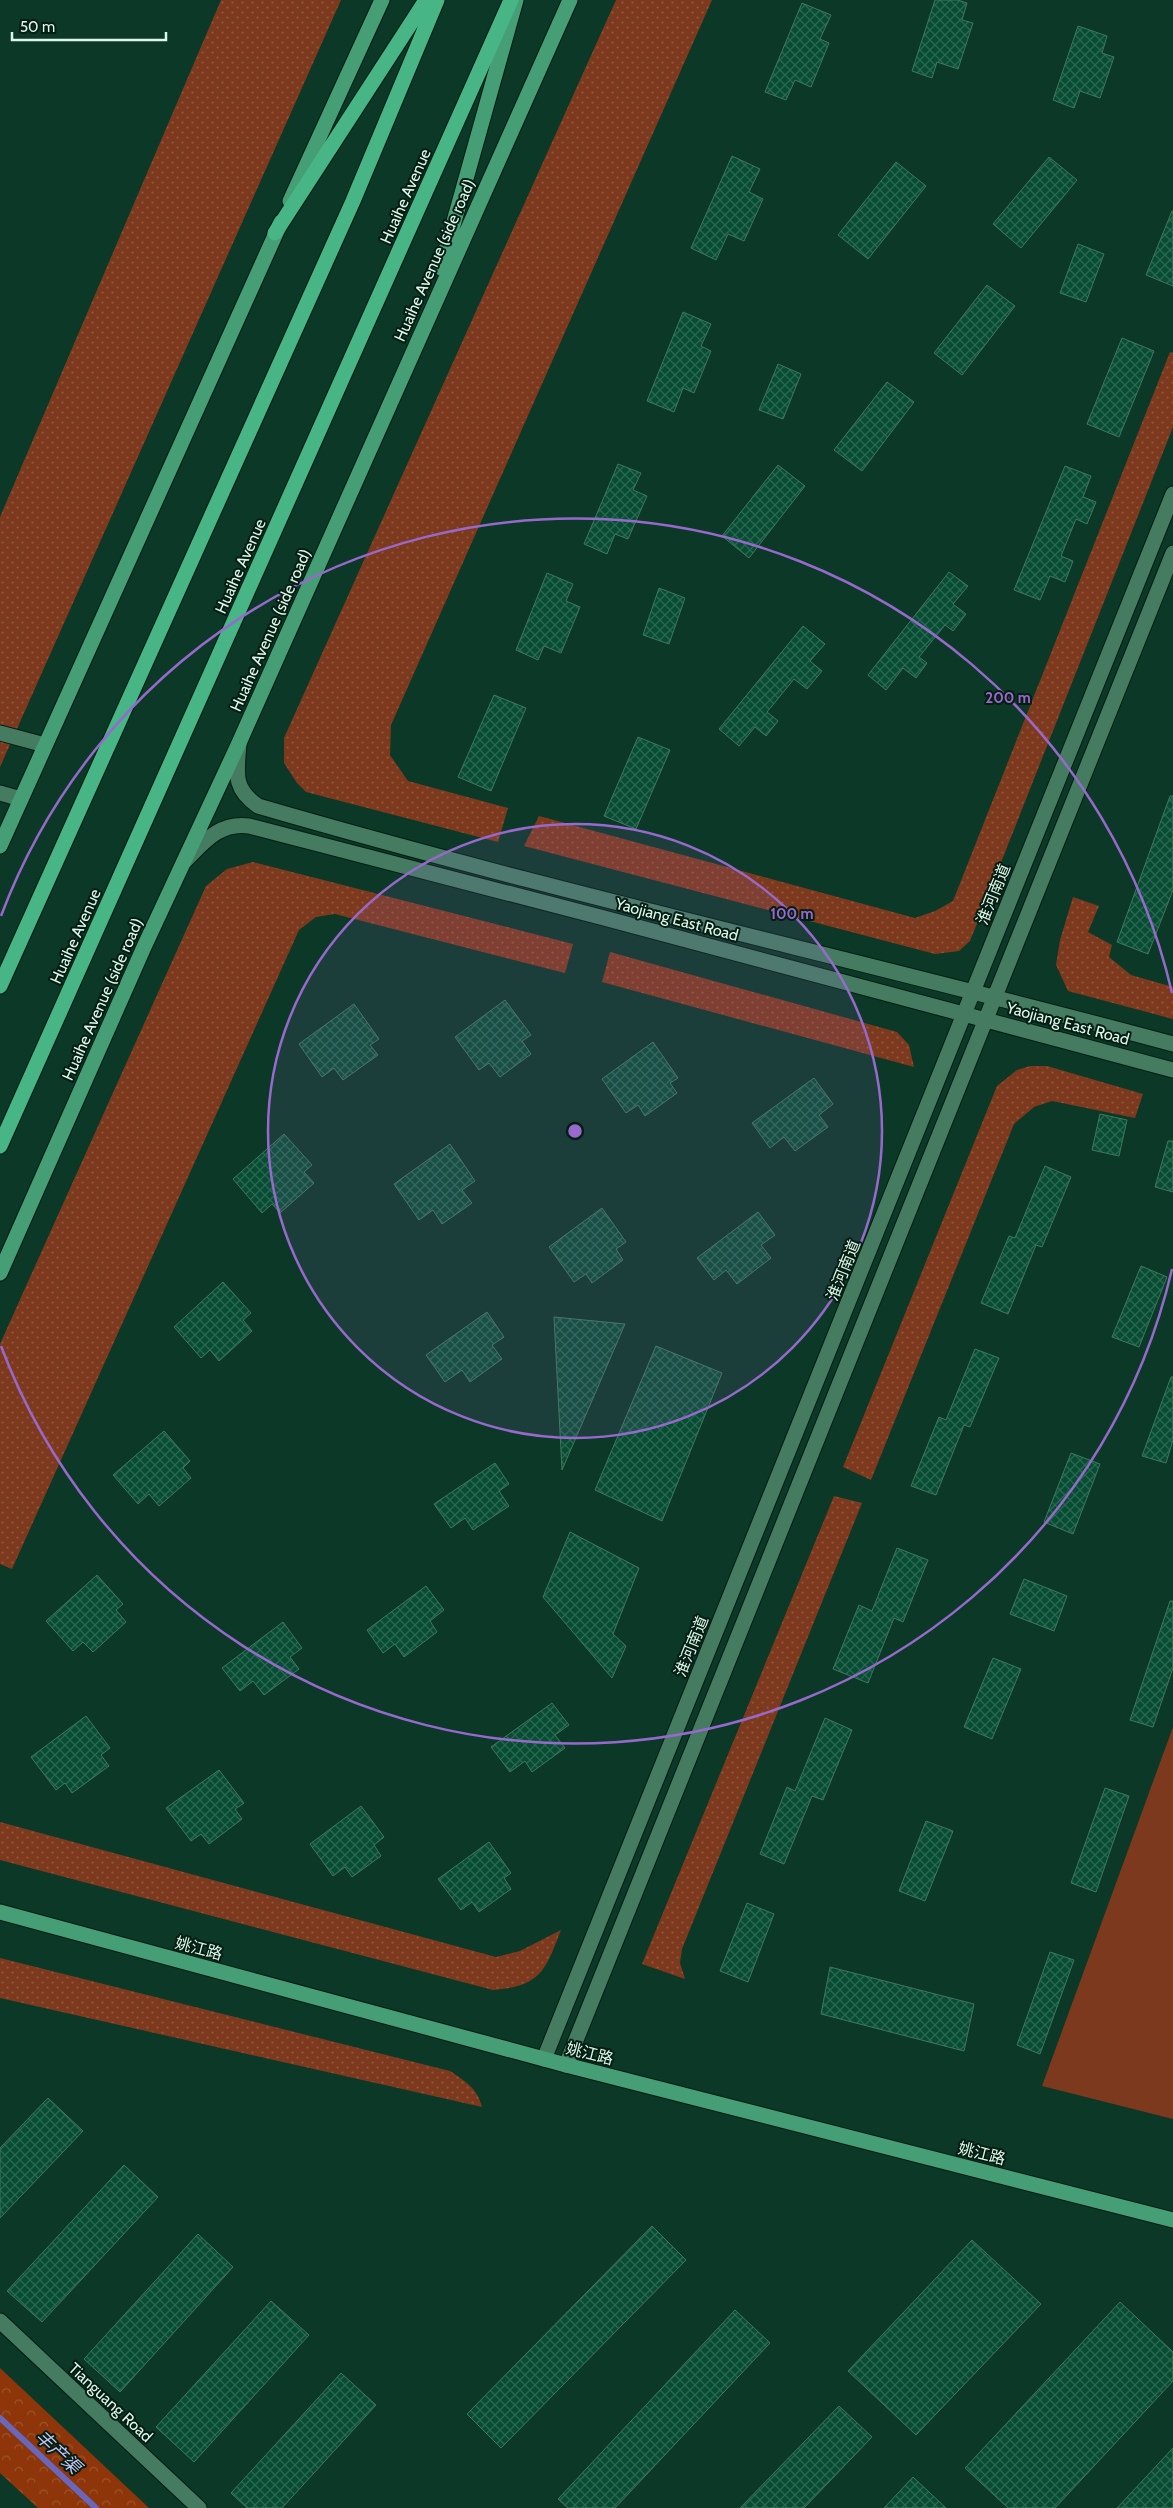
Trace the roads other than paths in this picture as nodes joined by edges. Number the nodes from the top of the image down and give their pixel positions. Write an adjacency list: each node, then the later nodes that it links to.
1 (382, 0): 7 (main road)
2 (426, 0): 7 (highway)
3 (437, 0): 18 (highway)
4 (511, 0): 25 (highway, Huaihe Avenue)
5 (516, 0): 8 (main road)
6 (570, 0): 8 (main road, Huaihe Avenue (side road))
7 (276, 233): 13 (main road)
8 (428, 316): 12 (main road, Huaihe Avenue (side road))
9 (1173, 494): 19 (street, 淮河南道)
10 (1173, 553): 20 (street)
11 (0, 733): 13 (street)
12 (239, 743): 17 (main road, Huaihe Avenue (side road)); 19 (street, Yaojiang East Road)
13 (45, 745): 15 (main road)
14 (0, 793): 15 (street)
15 (21, 799): 16 (main road)
16 (0, 846)
17 (183, 863): 21 (street, Yaojiang East Road); 26 (main road, Huaihe Avenue (side road))
18 (0, 986)
19 (973, 991): 20 (street, Yaojiang East Road); 21 (street, 淮河南道)
20 (996, 996): 22 (street); 23 (street, Yaojiang East Road)
21 (964, 1014): 22 (street, Yaojiang East Road); 28 (street, 淮河南道)
22 (987, 1019): 24 (street, Yaojiang East Road); 29 (street)
23 (1173, 1044)
24 (1173, 1070)
25 (0, 1146)
26 (0, 1273)
27 (0, 1912): 28 (main road, 姚江路)
28 (544, 2060): 29 (main road, 姚江路)
29 (566, 2065): 30 (main road, 姚江路)
30 (1173, 2220)
31 (0, 2321): 32 (street, Tianguang Road)
32 (199, 2508)

